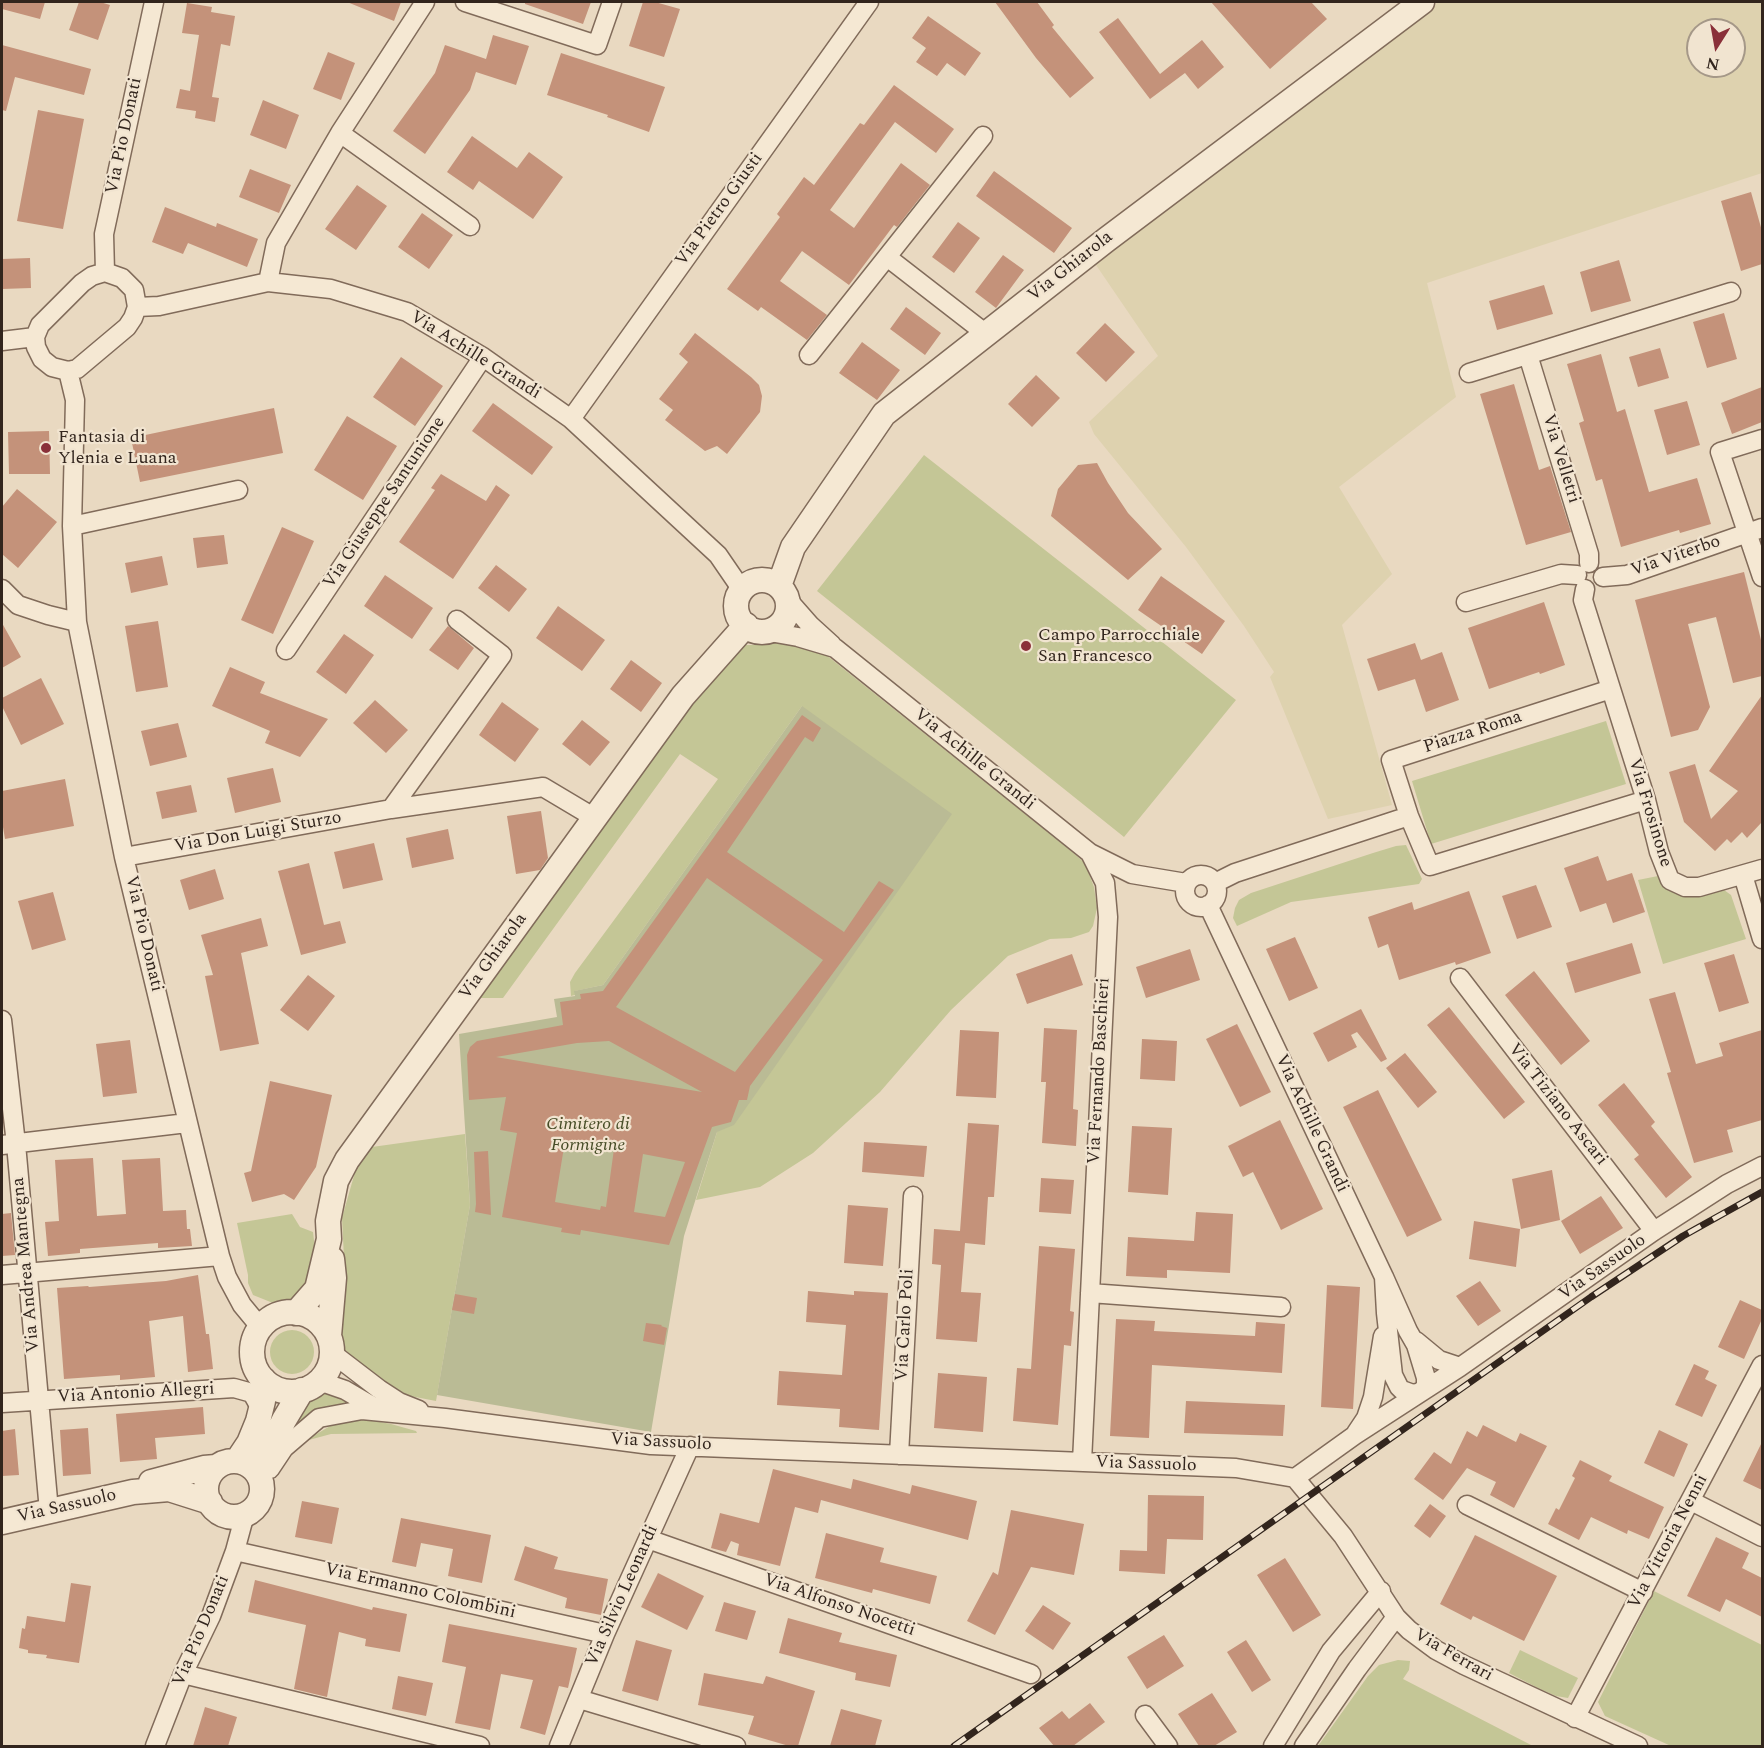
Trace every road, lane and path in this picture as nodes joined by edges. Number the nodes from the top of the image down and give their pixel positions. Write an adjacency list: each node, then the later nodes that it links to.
1 (154, 2): 11 (street, Via Pio Donati)
2 (425, 2): 7 (street)
3 (465, 2): 4 (street)
4 (612, 2)
5 (869, 2): 23 (street, Via Pietro Giusti)
6 (1422, 2): 15 (street, Via Ghiarola)
7 (340, 133): 9 (street); 12 (street)
8 (983, 136): 10 (street)
9 (470, 226)
10 (887, 257): 15 (street); 19 (street)
11 (105, 272): 14 (street); 16 (street)
12 (268, 282): 14 (street, Via Achille Grandi); 20 (street, Via Achille Grandi)
13 (1731, 292): 18 (street)
14 (137, 307): 21 (street)
15 (985, 333): 32 (street, Via Ghiarola)
16 (36, 337): 17 (street); 21 (street)
17 (2, 342)
18 (1528, 355): 22 (street); 28 (street, Via Velletri)
19 (809, 356)
20 (483, 357): 23 (street, Via Achille Grandi); 38 (street, Via Giuseppe Santunione)
21 (68, 370): 26 (street, Via Pio Donati)
22 (1469, 373)
23 (571, 418): 31 (street, Via Achille Grandi)
24 (1762, 442): 27 (street)
25 (238, 490): 26 (street)
26 (72, 526): 35 (street, Via Pio Donati)
27 (1755, 531): 28 (street, Via Viterbo); 29 (street)
28 (1584, 576): 33 (street); 39 (street, Via Velletri)
29 (1762, 577)
30 (2, 588): 35 (street)
31 (742, 590): 32 (street); 36 (street)
32 (783, 593): 36 (street, Via Ghiarola); 37 (street)
33 (1466, 602)
34 (457, 620): 41 (street)
35 (77, 622): 45 (street, Via Pio Donati)
36 (755, 628): 37 (street, Via Achille Grandi); 43 (street, Via Ghiarola)
37 (835, 648): 44 (street, Via Achille Grandi)
38 (286, 650)
39 (1611, 688): 40 (street, Via Frosinone); 42 (street, Piazza Roma)
40 (1646, 800): 42 (street, Piazza Roma); 47 (street, Via Frosinone)
41 (391, 809): 43 (street, Via Don Luigi Sturzo); 45 (street, Via Don Luigi Sturzo)
42 (1409, 816): 49 (street)
43 (595, 818): 59 (street, Via Ghiarola)
44 (1090, 853): 48 (street, Via Achille Grandi); 64 (street, Via Fernando Baschieri)
45 (124, 857): 54 (street, Via Pio Donati)
46 (1762, 869): 47 (street, Via Frosinone)
47 (1743, 875): 51 (street)
48 (1186, 883): 49 (street); 50 (street)
49 (1215, 883): 50 (street)
50 (1208, 905): 63 (street, Via Achille Grandi)
51 (1762, 939)
52 (1460, 978): 58 (street, Via Tiziano Ascari)
53 (2, 1020): 55 (street, Via Andrea Mantegna)
54 (187, 1124): 55 (street); 60 (street, Via Pio Donati)
55 (9, 1145): 61 (street, Via Andrea Mantegna)
56 (1762, 1166): 58 (street, Via Sassuolo)
57 (913, 1196): 83 (street, Via Carlo Poli)
58 (1654, 1231): 72 (street, Via Sassuolo)
59 (329, 1239): 66 (street, Via Ghiarola); 70 (street, Via Pio Donati)
60 (220, 1256): 61 (street); 68 (street, Via Pio Donati)
61 (27, 1273): 62 (street); 76 (street, Via Andrea Mantegna)
62 (2, 1275)
63 (1384, 1277): 67 (street, Via Achille Grandi); 69 (street, Via Achille Grandi)
64 (1090, 1293): 65 (street); 84 (street, Via Fernando Baschieri)
65 (1281, 1307)
66 (296, 1313): 68 (street); 70 (street)
67 (1386, 1313): 75 (street, Via Achille Grandi); 81 (street, Via Achille Grandi)
68 (261, 1328): 73 (street)
69 (1408, 1331): 72 (street, Via Achille Grandi); 75 (street, Via Achille Grandi)
70 (330, 1345): 74 (street, Via Pio Donati); 80 (street, Via Sassuolo)
71 (1762, 1365): 89 (street, Via Vittoria Nenni)
72 (1460, 1367): 75 (street, Via Sassuolo)
73 (264, 1380): 74 (street); 78 (street)
74 (311, 1386): 79 (street); 87 (street, Via Pio Donati)
75 (1421, 1392): 81 (street, Via Sassuolo)
76 (38, 1400): 77 (street, Via Antonio Allegri); 78 (street, Via Antonio Allegri); 92 (street, Via Andrea Mantegna)
77 (2, 1403)
78 (261, 1409): 85 (street)
79 (382, 1412): 80 (street, Via Sassuolo); 87 (street, Via Sassuolo)
80 (437, 1417): 82 (street, Via Sassuolo)
81 (1355, 1435): 86 (street, Via Sassuolo)
82 (690, 1446): 83 (street, Via Sassuolo); 96 (street, Via Silvio Leonardi)
83 (899, 1455): 84 (street, Via Sassuolo)
84 (1082, 1462): 86 (street, Via Sassuolo)
85 (227, 1464): 87 (street); 88 (street, Via Sassuolo); 90 (street)
86 (1295, 1478): 98 (street, Via Ferrari)
87 (260, 1479): 93 (street, Via Pio Donati)
88 (133, 1492): 90 (street, Via Sassuolo); 92 (street, Via Sassuolo)
89 (1691, 1501): 95 (street); 99 (street, Via Vittoria Nenni)
90 (210, 1502): 93 (street)
91 (1467, 1505): 99 (street)
92 (49, 1511): 94 (street, Via Sassuolo)
93 (245, 1514): 97 (street, Via Pio Donati)
94 (2, 1522)
95 (1762, 1537)
96 (648, 1539): 101 (street, Via Silvio Leonardi); 103 (street, Via Alfonso Nocetti)
97 (235, 1551): 101 (street, Via Ermanno Colombini); 102 (street, Via Pio Donati)
98 (1381, 1591): 100 (street, Via Ferrari); 112 (street)
99 (1643, 1592): 106 (street, Via Vittoria Nenni)
100 (1396, 1617): 106 (street, Via Ferrari); 113 (street)
101 (605, 1634): 104 (street, Via Silvio Leonardi)
102 (183, 1674): 107 (street, Via Pio Donati); 108 (street)
103 (1031, 1674)
104 (579, 1698): 109 (street, Via Silvio Leonardi); 110 (street)
105 (1145, 1715): 111 (street)
106 (1575, 1718): 114 (street, Via Ferrari)
107 (155, 1746)
108 (480, 1746)
109 (559, 1746)
110 (736, 1746)
111 (1168, 1746)
112 (1273, 1746)
113 (1304, 1746)
114 (1638, 1746)

